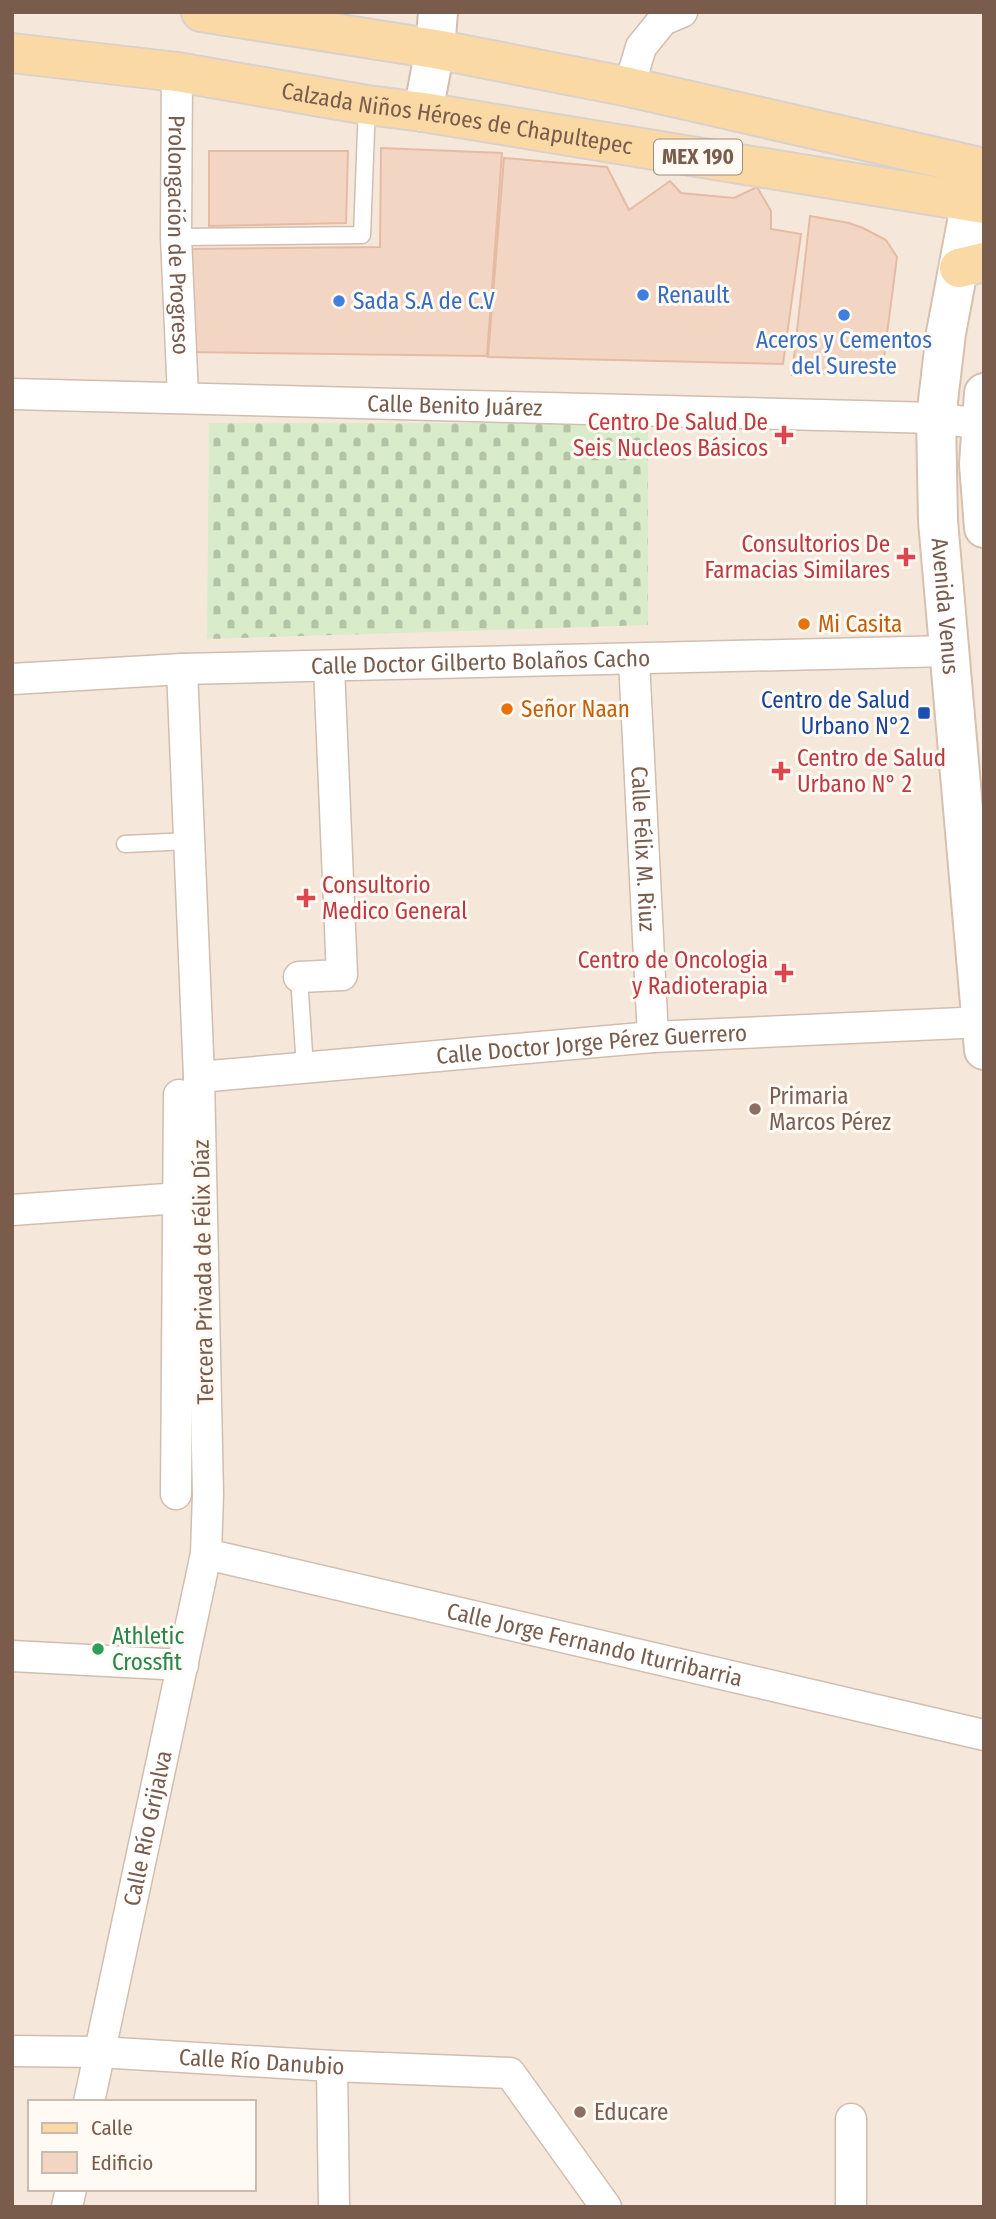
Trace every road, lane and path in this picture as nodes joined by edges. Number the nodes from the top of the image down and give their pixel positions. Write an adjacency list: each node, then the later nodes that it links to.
1 (201, 12): 4 (main road, MEX 190)
2 (438, 12): 4 (main road)
3 (682, 12): 7 (street)
4 (435, 50): 7 (main road, MEX 190); 9 (main road)
5 (12, 53): 6 (main road, Calzada Niños Héroes de Chapultepec / MEX 190)
6 (177, 72): 8 (main road, Calzada Niños Héroes de Chapultepec / MEX 190); 11 (street, Prolongación de Progreso)
7 (629, 87): 10 (main road, MEX 190)
8 (367, 105): 9 (main road, Calzada Niños Héroes de Chapultepec / MEX 190); 11 (lane)
9 (423, 112): 10 (main road, Calzada Niños Héroes de Chapultepec / MEX 190)
10 (979, 185): 12 (main road, Avenida Venus)
11 (176, 237): 14 (street, Prolongación de Progreso)
12 (971, 265): 16 (main road, Avenida Venus)
13 (12, 394): 14 (street, Calle Benito Juárez)
14 (183, 397): 16 (street, Calle Benito Juárez)
15 (983, 408): 16 (street, Calle Benito Juárez); 18 (main road, Avenida Venus)
16 (936, 418): 17 (main road, Avenida Venus)
17 (938, 521): 18 (street); 19 (main road, Avenida Venus)
18 (984, 527)
19 (950, 651): 20 (street, Calle Doctor Gilberto Bolaños Cacho); 28 (main road, Avenida Venus)
20 (634, 660): 21 (street, Calle Doctor Gilberto Bolaños Cacho); 29 (street, Calle Félix M. Riuz)
21 (329, 667): 22 (street, Calle Doctor Gilberto Bolaños Cacho); 26 (street)
22 (182, 669): 23 (street, Calle Doctor Gilberto Bolaños Cacho); 24 (street, Tercera Privada de Félix Díaz)
23 (12, 679)
24 (189, 841): 25 (lane); 27 (street, Tercera Privada de Félix Díaz)
25 (125, 844)
26 (299, 977): 30 (lane)
27 (196, 990): 31 (street, Tercera Privada de Félix Díaz); 32 (street, Tercera Privada de Félix Díaz)
28 (983, 1031): 29 (street, Calle Doctor Jorge Pérez Guerrero)
29 (653, 1037): 30 (street, Calle Doctor Jorge Pérez Guerrero)
30 (305, 1068): 31 (street, Calle Doctor Jorge Pérez Guerrero)
31 (199, 1077): 35 (street, Tercera Privada de Félix Díaz)
32 (180, 1198): 33 (street); 34 (street, Tercera Privada de Félix Díaz)
33 (12, 1210)
34 (176, 1494)
35 (206, 1555): 37 (street, Calle Río Grijalva); 38 (street, Calle Jorge Fernando Iturribarria)
36 (12, 1656): 37 (street)
37 (183, 1665): 40 (street, Calle Río Grijalva)
38 (984, 1735)
39 (12, 2051): 40 (street, Calle Río Danubio)
40 (99, 2052): 41 (street, Calle Río Danubio); 42 (street, Calle Río Grijalva)
41 (332, 2066): 44 (street); 45 (street, Calle Río Danubio)
42 (89, 2100)
43 (851, 2119): 46 (street)
44 (334, 2207)
45 (606, 2207)
46 (851, 2207)

